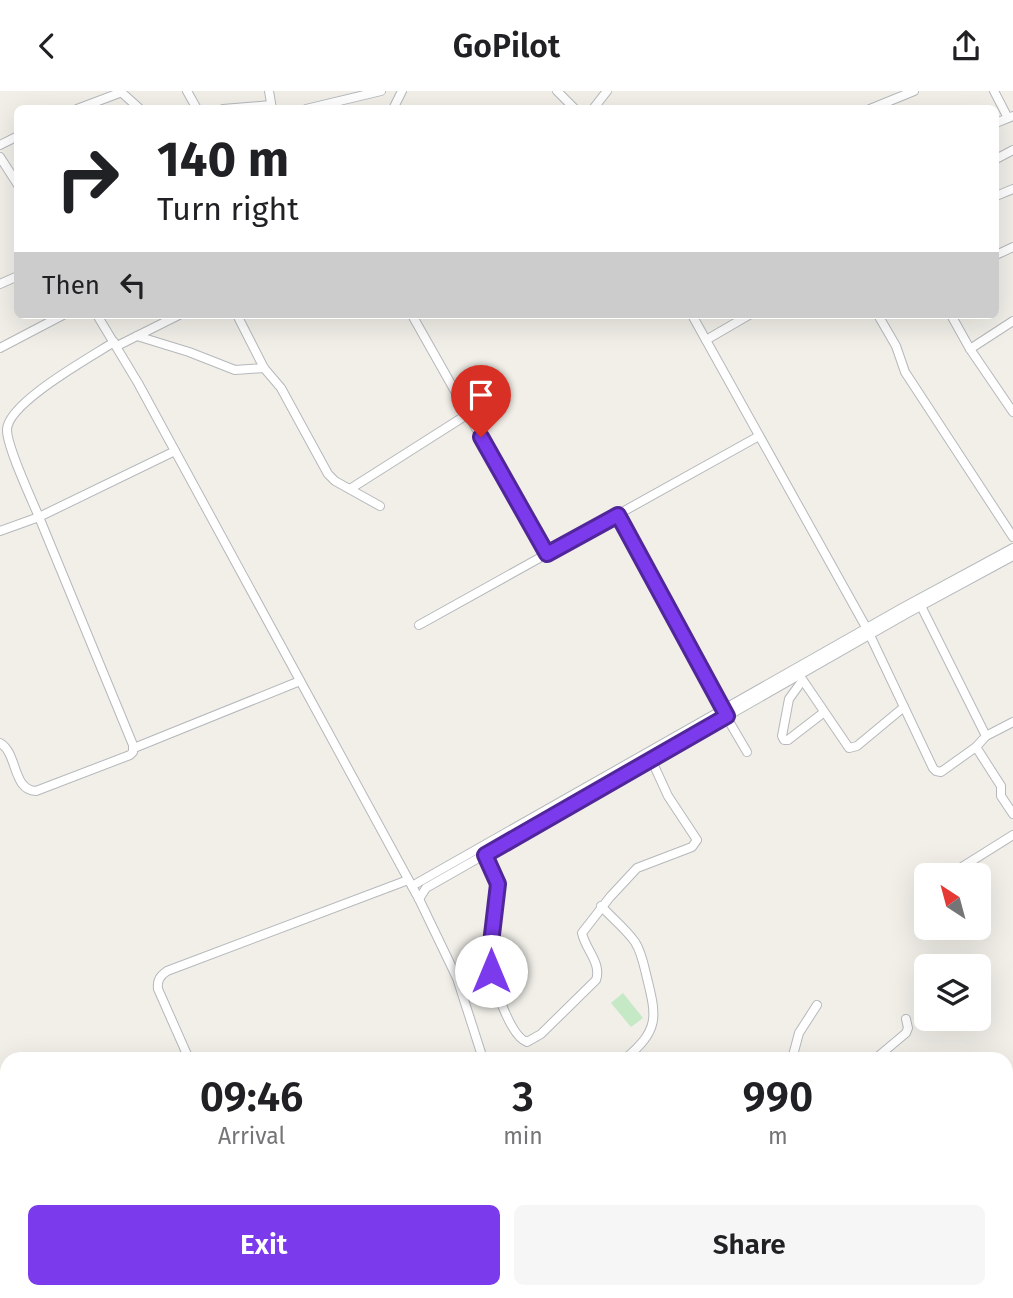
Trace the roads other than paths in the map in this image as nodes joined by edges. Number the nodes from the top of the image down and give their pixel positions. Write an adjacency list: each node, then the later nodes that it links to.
1 (381, 91): 7 (street)
2 (557, 91): 11 (street)
3 (607, 91): 12 (street)
4 (914, 91): 13 (street)
5 (994, 91): 14 (street)
6 (121, 92): 8 (street); 9 (street)
7 (370, 93): 10 (street)
8 (87, 105)
9 (136, 105)
10 (322, 105)
11 (571, 105)
12 (596, 105)
13 (880, 105)
14 (1010, 117)
15 (0, 157): 16 (street)
16 (3, 169)
17 (55, 319): 30 (street)
18 (99, 319): 29 (street)
19 (171, 319): 27 (street)
20 (239, 319): 32 (street)
21 (414, 319): 34 (street)
22 (694, 319): 28 (street)
23 (742, 319): 28 (street)
24 (880, 319): 43 (street)
25 (953, 319): 31 (street)
26 (1013, 321): 31 (street)
27 (137, 336): 29 (street); 32 (street)
28 (706, 340): 36 (street)
29 (115, 344): 35 (street); 37 (street)
30 (0, 348)
31 (970, 349): 33 (street)
32 (264, 367): 38 (street)
33 (1013, 412)
34 (468, 414): 38 (street); 45 (street)
35 (3, 429): 41 (street)
36 (759, 436): 40 (street); 49 (street)
37 (175, 451): 41 (street); 51 (street)
38 (350, 489): 39 (street)
39 (380, 506)
40 (618, 515): 45 (street); 53 (street)
41 (39, 517): 42 (street); 59 (street)
42 (0, 531)
43 (1013, 537)
44 (1013, 548): 49 (street)
45 (547, 554): 48 (street)
46 (1013, 556): 47 (street)
47 (921, 606): 49 (street); 56 (street)
48 (419, 625)
49 (868, 632): 50 (street); 52 (street); 53 (street)
50 (801, 678): 53 (street); 54 (street); 54 (street)
51 (300, 681): 59 (street); 66 (street)
52 (904, 707): 54 (street); 58 (street)
53 (725, 713): 60 (street); 61 (street); 66 (street)
54 (823, 713)
55 (1013, 722): 56 (street)
56 (986, 736): 58 (street)
57 (0, 743): 59 (street)
58 (976, 747): 62 (street)
59 (134, 748)
60 (747, 752)
61 (651, 759): 64 (street); 68 (street)
62 (1013, 814)
63 (1013, 835): 65 (street)
64 (485, 855): 67 (street); 68 (street)
65 (968, 863)
66 (410, 883): 67 (street); 71 (street)
67 (419, 899): 72 (street)
68 (601, 907): 73 (street)
69 (817, 1005): 74 (street)
70 (906, 1019): 75 (street)
71 (186, 1052)
72 (481, 1052)
73 (633, 1052)
74 (794, 1052)
75 (883, 1052)

